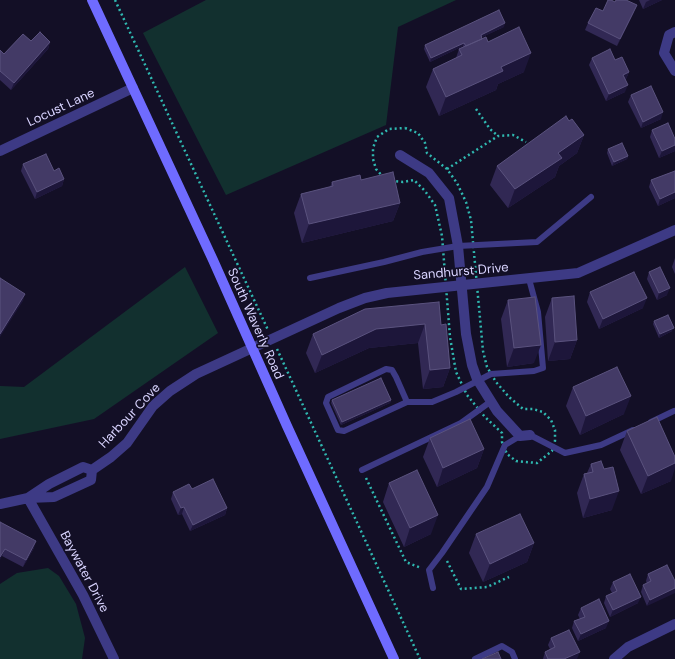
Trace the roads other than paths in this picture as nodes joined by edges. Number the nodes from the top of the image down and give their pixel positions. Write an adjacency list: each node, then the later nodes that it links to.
1 (92, 0): 4 (main road, South Waverly Road)
2 (675, 32): 3 (street)
3 (675, 71)
4 (133, 88): 5 (street, Locust Lane); 13 (main road, South Waverly Road)
5 (0, 151)
6 (400, 155): 9 (street)
7 (591, 197): 9 (lane)
8 (675, 230): 11 (street, Sandhurst Drive)
9 (458, 246): 10 (lane); 12 (street)
10 (310, 278)
11 (529, 279): 12 (street, Sandhurst Drive); 14 (lane)
12 (462, 284): 13 (street, Sandhurst Drive); 14 (street)
13 (252, 348): 19 (street, Harbour Cove); 28 (main road, South Waverly Road)
14 (477, 380): 15 (lane); 16 (street)
15 (407, 402): 15 (lane)
16 (490, 402): 18 (street); 20 (lane)
17 (674, 411): 18 (lane)
18 (525, 435): 25 (lane)
19 (92, 470): 21 (street, Harbour Cove); 22 (street, Harbour Cove)
20 (362, 470)
21 (67, 476): 22 (street); 23 (street, Harbour Cove)
22 (74, 488): 23 (street, Harbour Cove)
23 (28, 498): 24 (street, Harbour Cove); 27 (street, Baywater Drive)
24 (0, 504)
25 (433, 588)
26 (675, 624): 31 (street)
27 (114, 659)
28 (394, 659)
29 (475, 659): 30 (lane)
30 (516, 659)
31 (614, 659)

